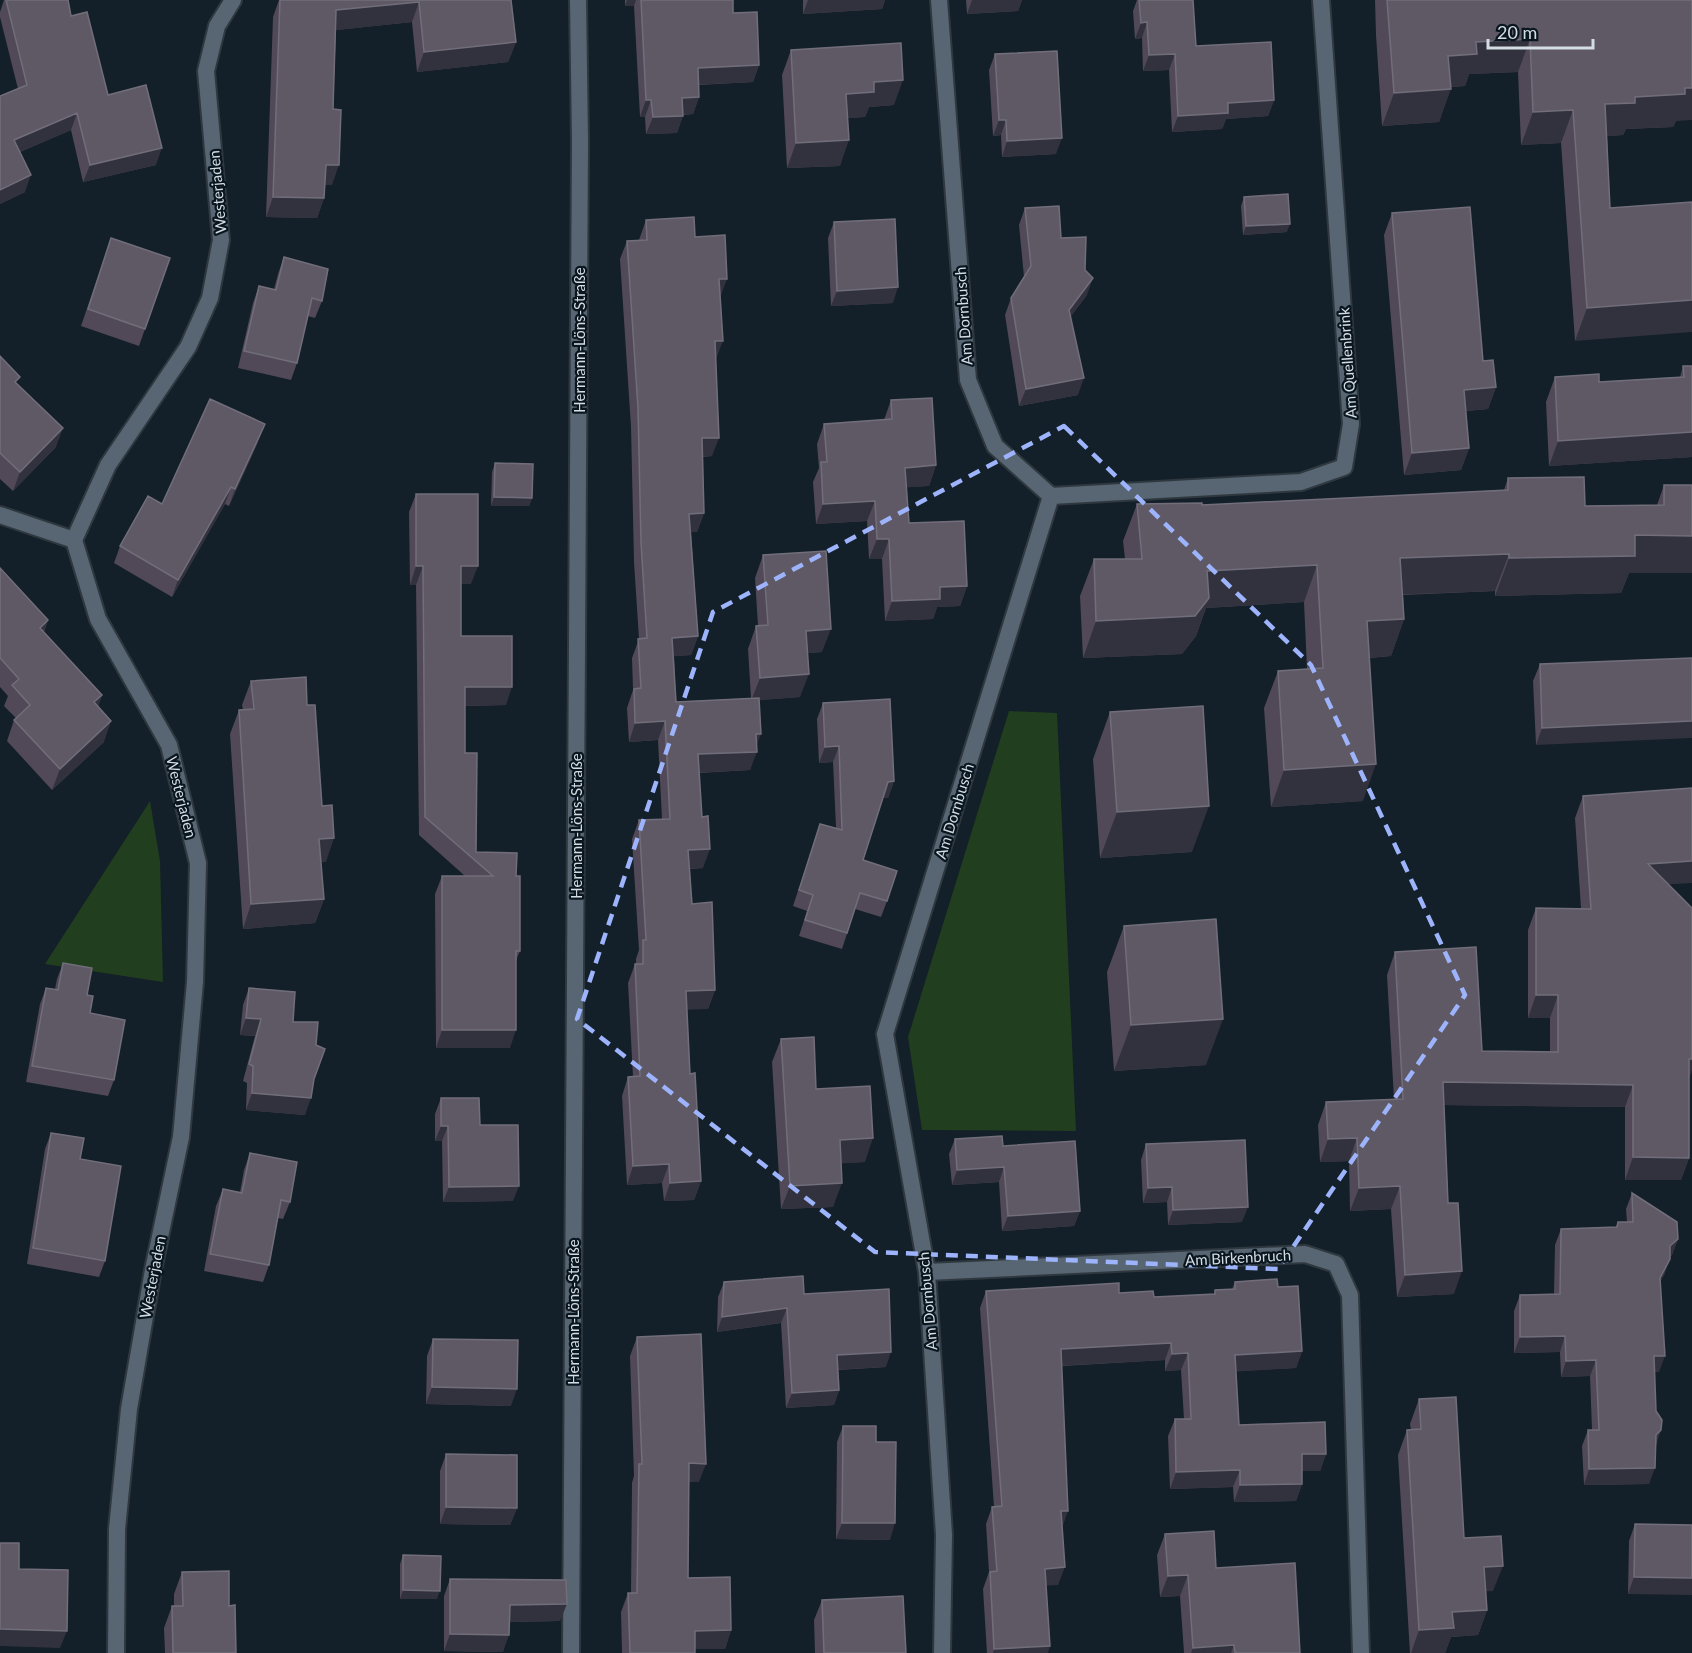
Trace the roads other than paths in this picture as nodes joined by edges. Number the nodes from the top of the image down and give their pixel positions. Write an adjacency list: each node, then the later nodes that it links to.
1 (233, 0): 7 (street, Westerjaden)
2 (578, 0): 10 (street, Hermann-Löns-Straße)
3 (939, 0): 5 (street, Am Dornbusch)
4 (1321, 0): 5 (street, Am Quellenbrink)
5 (1051, 496): 8 (street, Am Dornbusch)
6 (0, 515): 7 (street)
7 (75, 540): 9 (street, Westerjaden)
8 (927, 1272): 11 (street, Am Dornbusch); 12 (street, Am Birkenbruch)
9 (116, 1653)
10 (572, 1653)
11 (942, 1653)
12 (1361, 1653)

